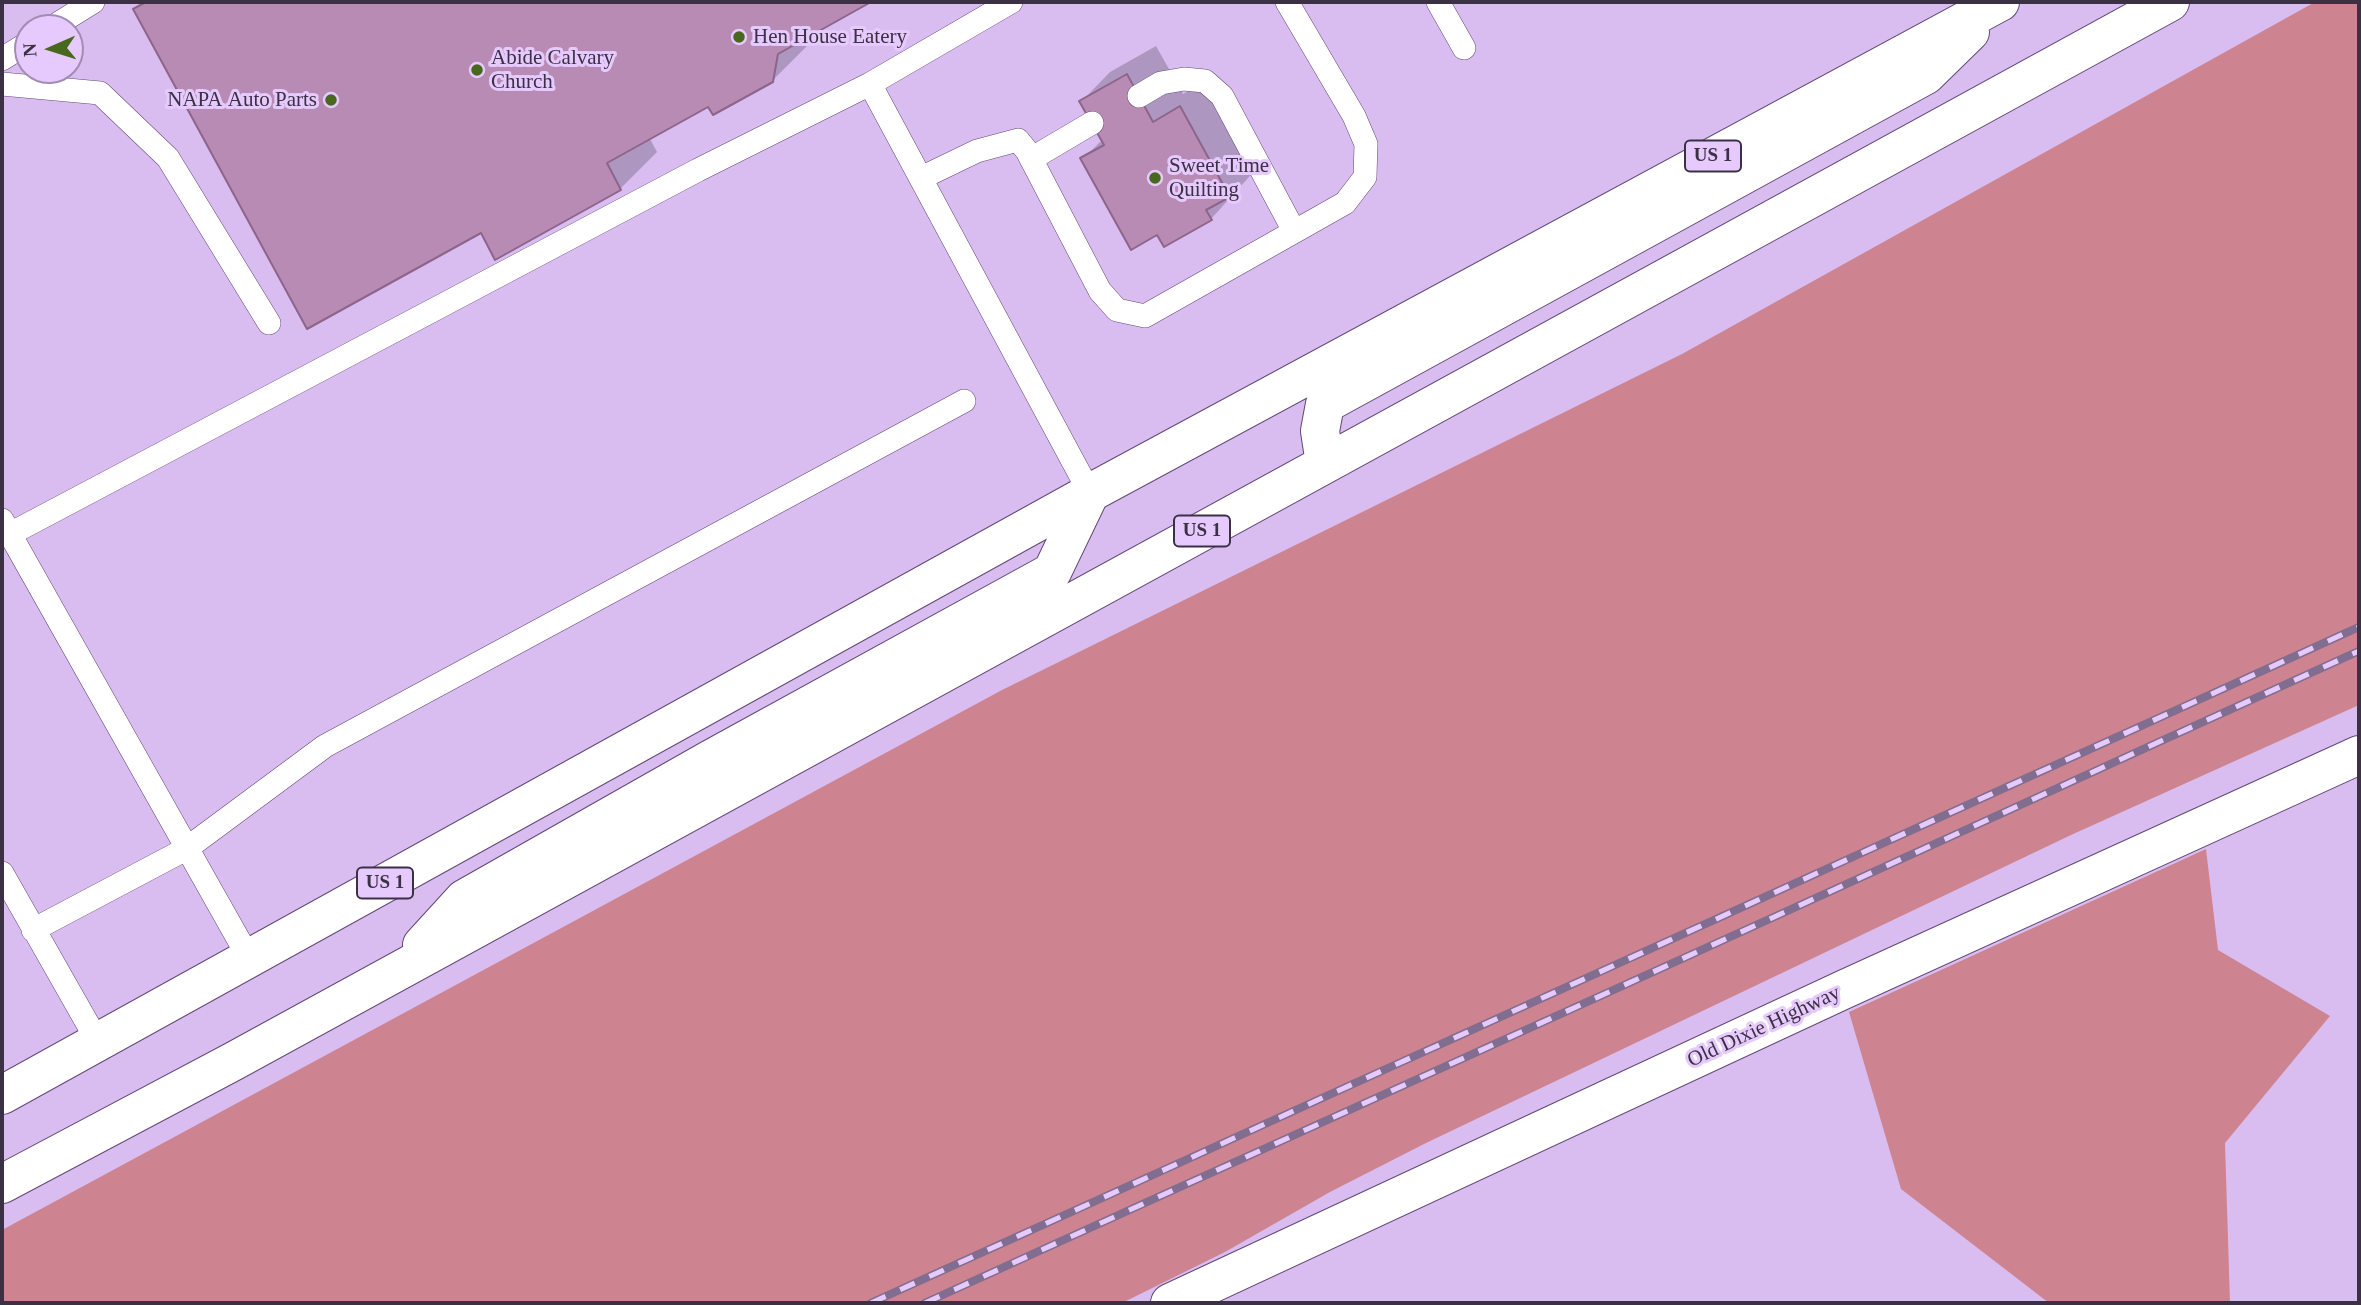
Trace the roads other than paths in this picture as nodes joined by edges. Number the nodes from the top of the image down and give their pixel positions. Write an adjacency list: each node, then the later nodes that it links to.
1 (93, 2): 7 (lane)
2 (1011, 2): 10 (lane)
3 (1287, 2): 15 (lane)
4 (1438, 2): 8 (lane)
5 (2001, 2): 18 (main road); 19 (main road, US 1)
6 (2170, 2): 18 (main road, US 1)
7 (74, 14)
8 (1464, 48)
9 (2, 84): 16 (lane)
10 (870, 84): 14 (lane); 20 (lane)
11 (1139, 96): 15 (lane)
12 (1092, 123): 13 (lane)
13 (1031, 159): 14 (lane); 15 (lane)
14 (921, 178): 19 (lane)
15 (1294, 231)
16 (269, 323)
17 (964, 401): 22 (lane)
18 (1325, 464): 26 (main road, US 1)
19 (1090, 493): 25 (main road, US 1); 26 (main road)
20 (6, 527): 22 (lane)
21 (2359, 755): 30 (main road, Old Dixie Highway)
22 (186, 849): 24 (lane); 25 (lane)
23 (2, 873): 24 (lane)
24 (33, 930): 27 (lane)
25 (249, 958): 27 (main road, US 1)
26 (399, 970): 29 (main road, US 1)
27 (98, 1042): 28 (main road, US 1)
28 (2, 1095)
29 (2, 1184)
30 (1221, 1293): 31 (main road, Old Dixie Highway)
31 (1170, 1303)

